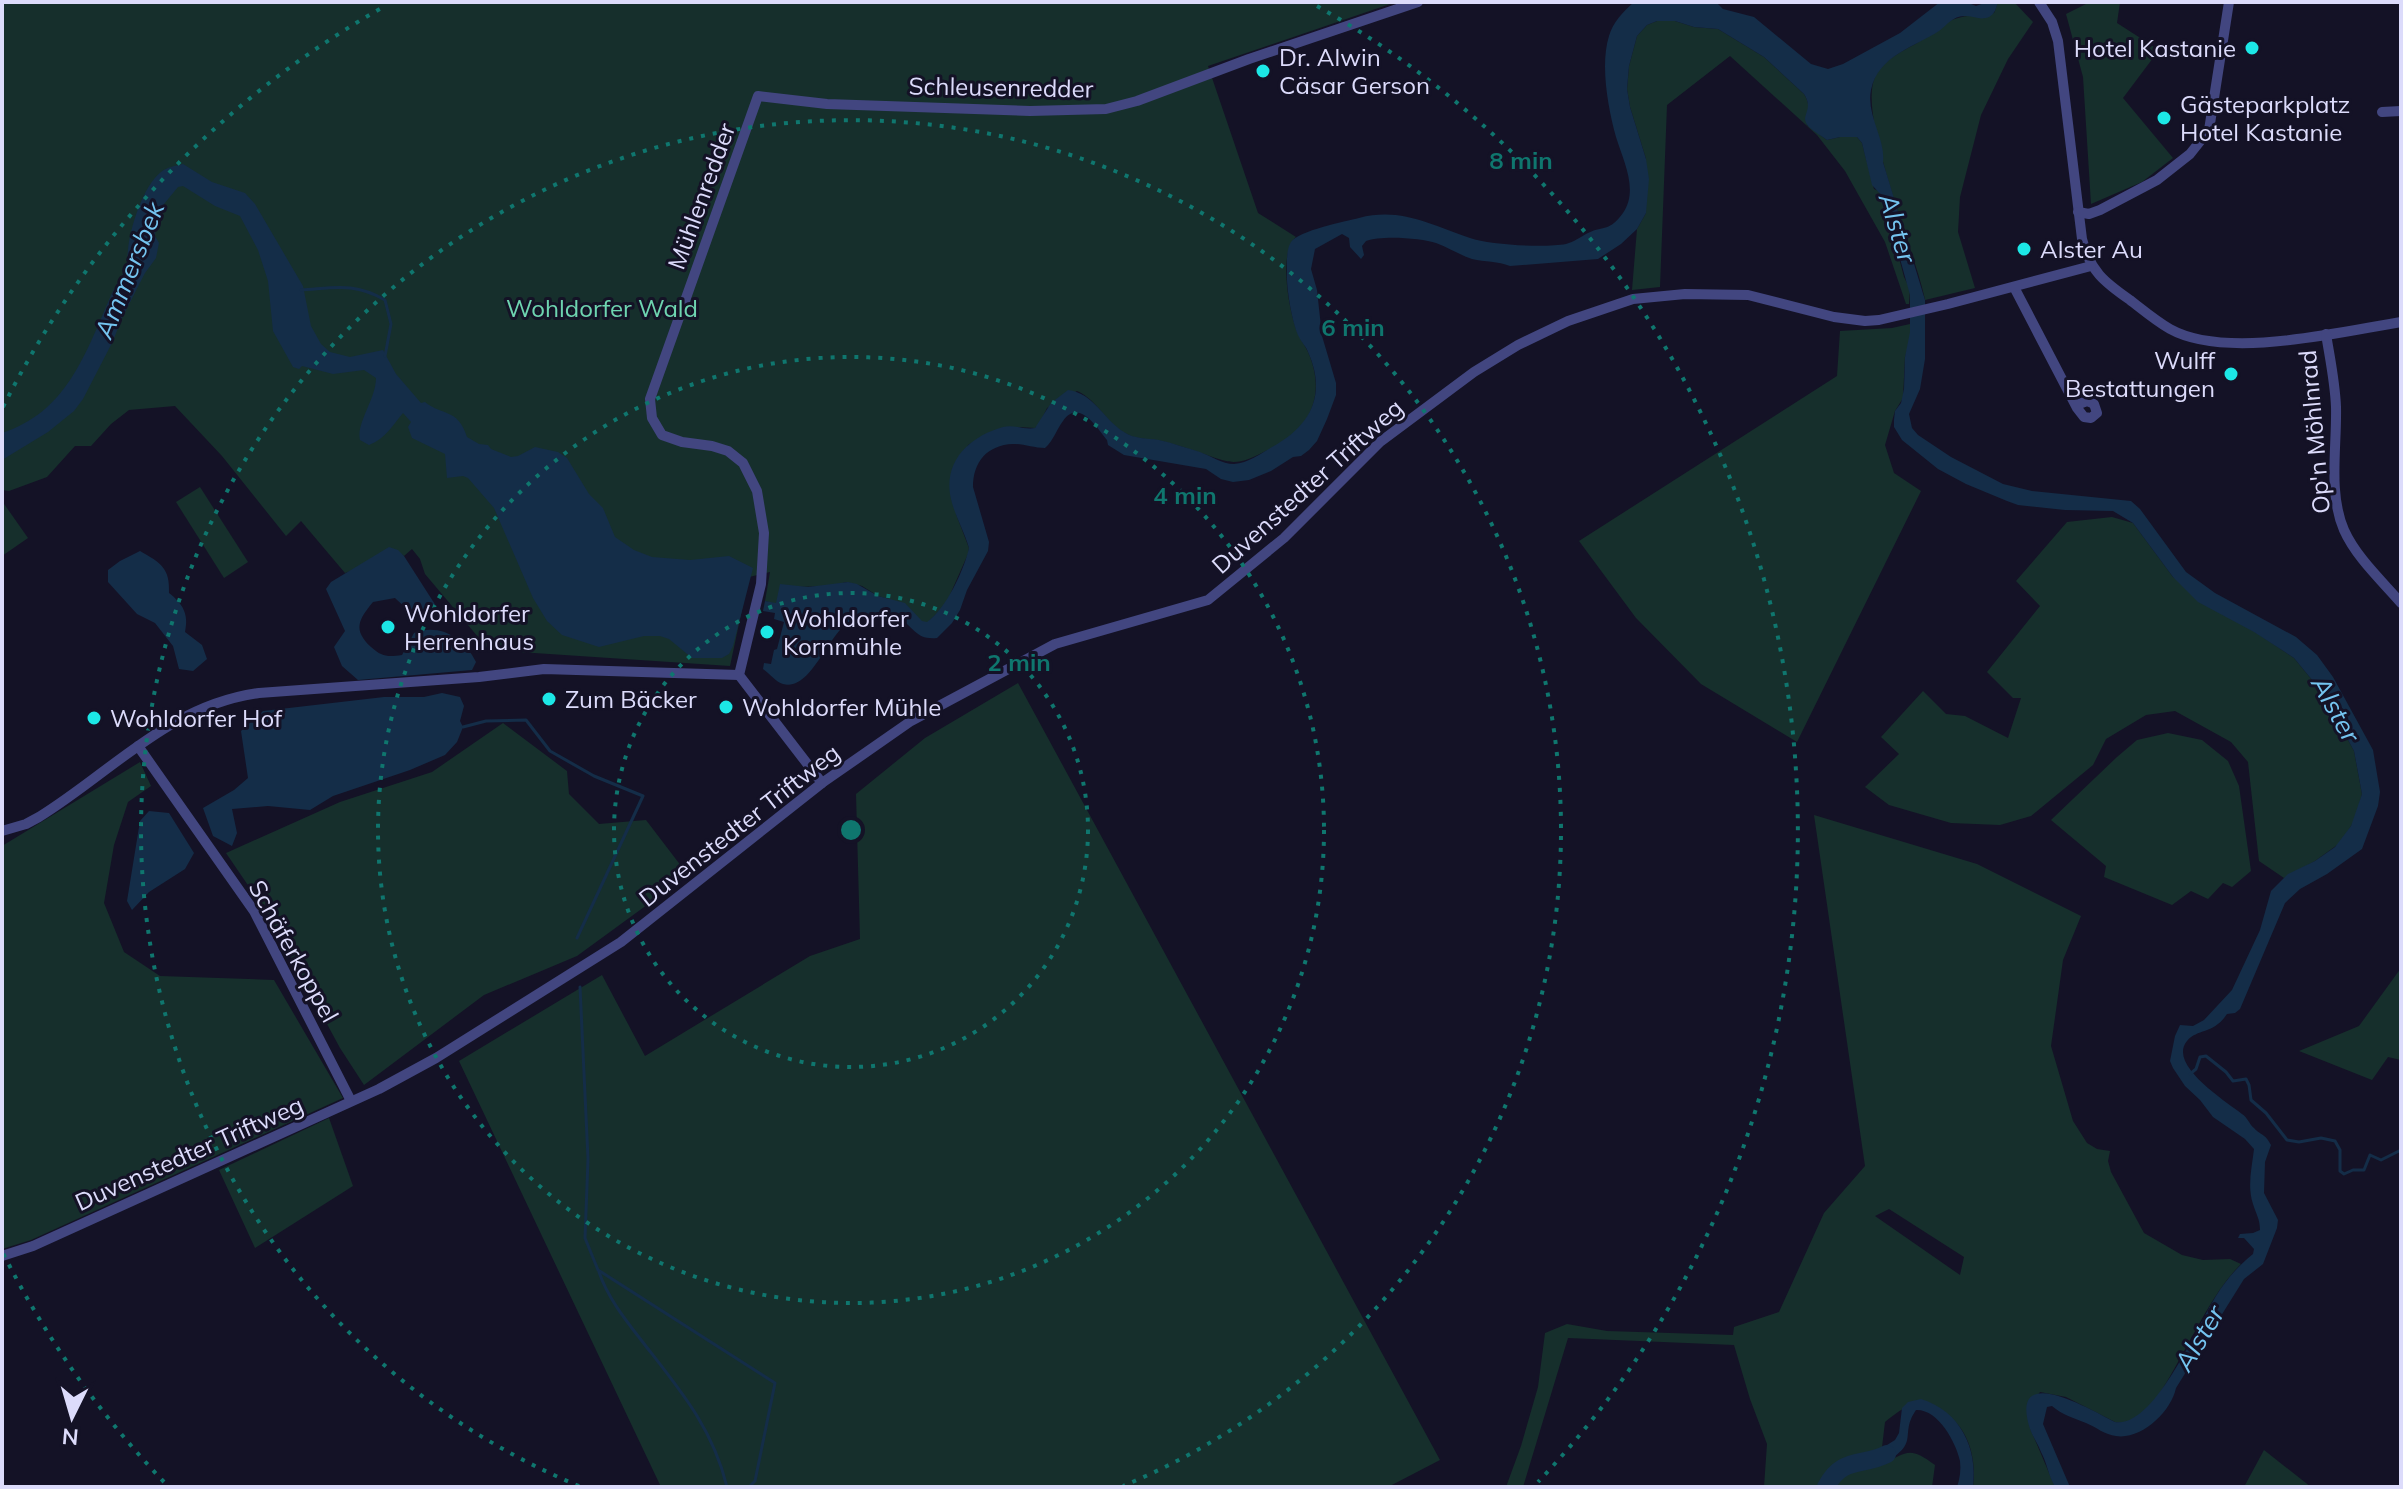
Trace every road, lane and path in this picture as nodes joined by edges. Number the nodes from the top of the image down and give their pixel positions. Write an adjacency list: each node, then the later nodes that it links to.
1 (1418, 2): 4 (street, Schleusenredder)
2 (2039, 2): 7 (street)
3 (2229, 2): 7 (street)
4 (758, 96): 14 (street, Mühlenredder)
5 (2401, 111): 6 (street)
6 (2382, 112)
7 (2078, 212): 8 (street)
8 (2091, 266): 9 (street, Duvenstedter Triftweg); 11 (street)
9 (2014, 287): 12 (street); 16 (street, Duvenstedter Triftweg)
10 (2401, 322): 11 (street)
11 (2326, 334): 13 (street, Op'n Möhlnrad)
12 (2077, 408)
13 (2401, 603)
14 (739, 675): 15 (street); 16 (street)
15 (138, 746): 17 (street); 18 (street, Schäferkoppel)
16 (822, 783): 18 (street, Duvenstedter Triftweg)
17 (2, 831)
18 (351, 1101): 19 (street, Duvenstedter Triftweg)
19 (2, 1256)

